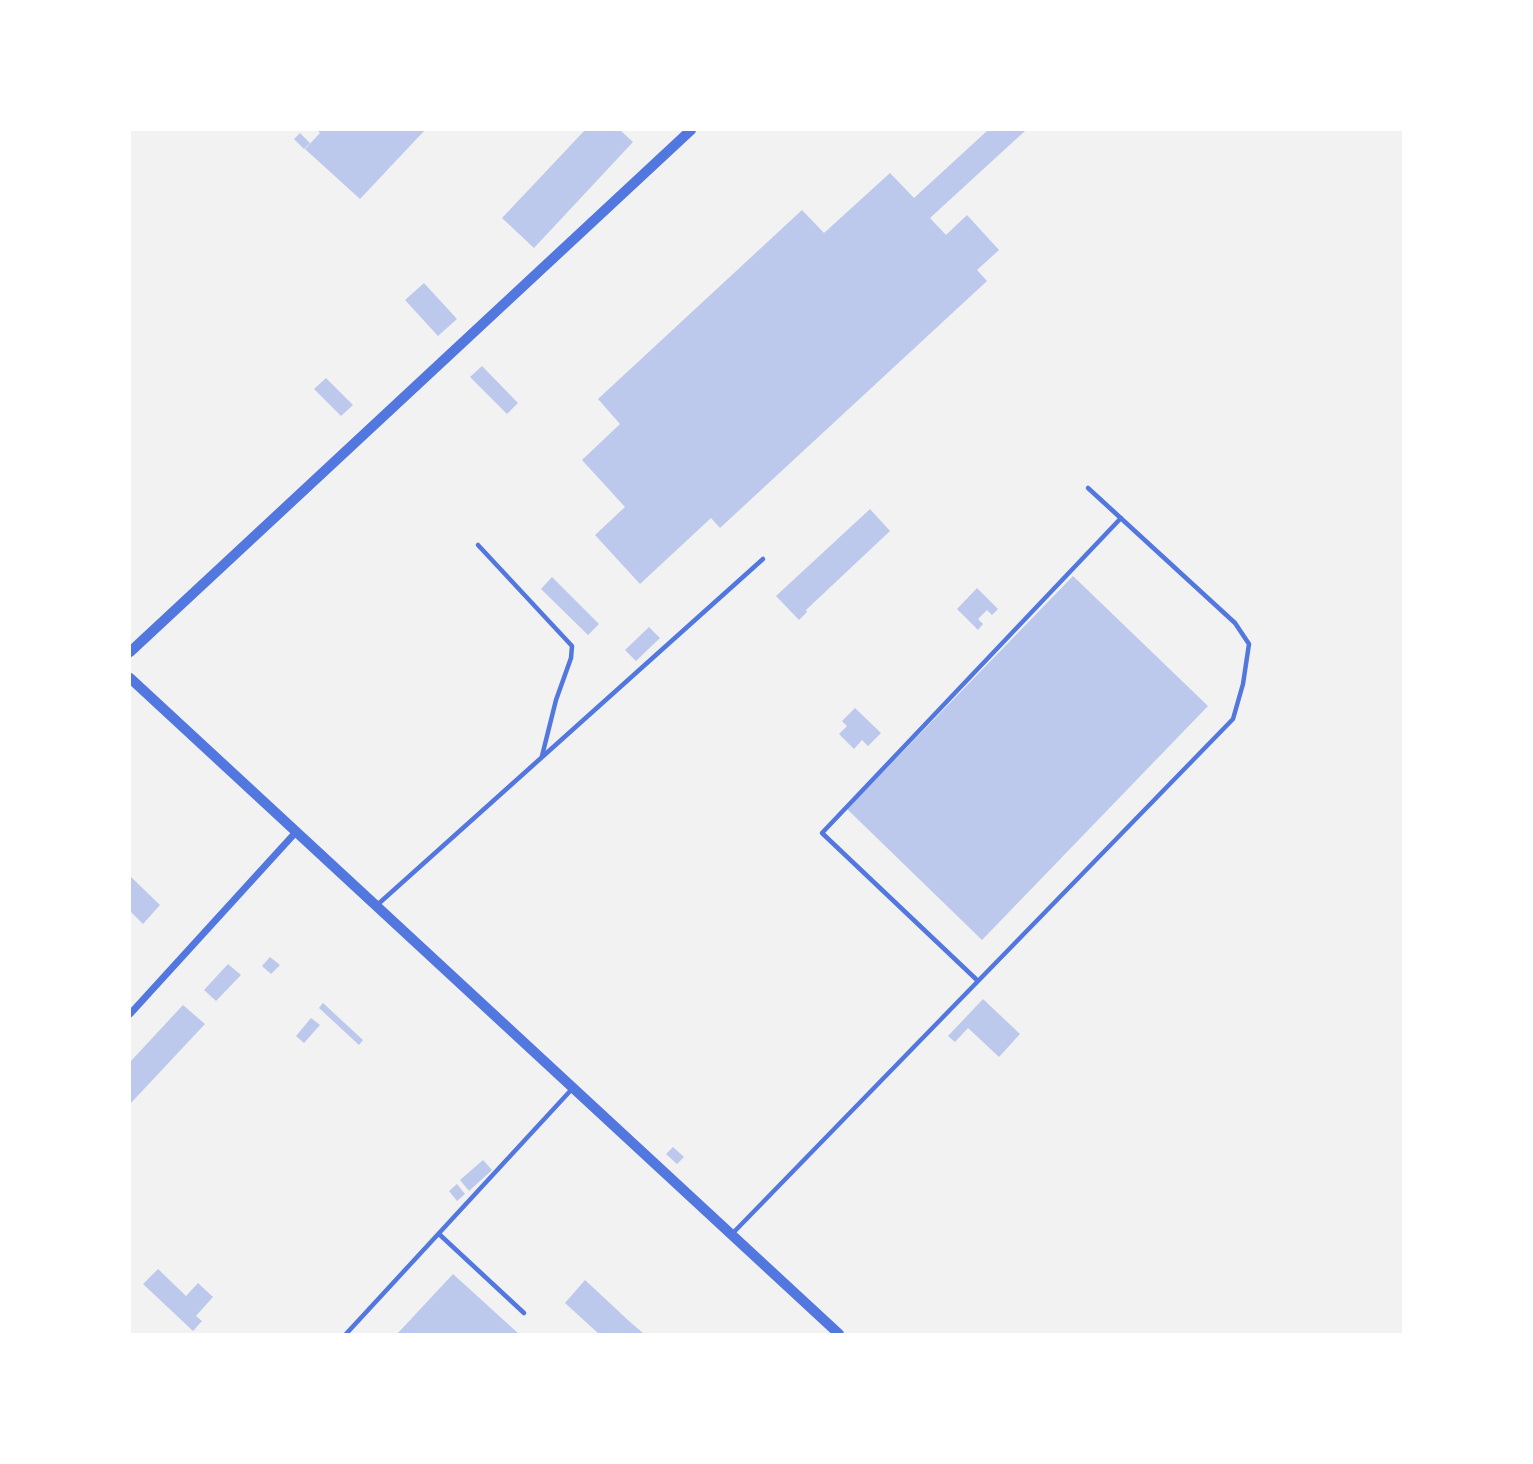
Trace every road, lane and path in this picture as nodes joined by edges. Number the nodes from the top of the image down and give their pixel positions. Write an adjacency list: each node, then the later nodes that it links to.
1 (691, 130): 6 (street)
2 (1088, 488): 3 (lane)
3 (1121, 518): 11 (lane); 11 (lane)
4 (478, 545): 8 (lane)
5 (764, 559): 8 (lane)
6 (130, 652)
7 (130, 678): 9 (street)
8 (542, 757): 10 (lane)
9 (296, 832): 10 (street); 12 (street)
10 (376, 906): 13 (street)
11 (978, 981): 15 (lane)
12 (130, 1014)
13 (573, 1088): 14 (lane); 15 (street)
14 (439, 1234): 16 (lane); 18 (lane)
15 (731, 1235): 17 (street)
16 (524, 1313)
17 (826, 1330): 19 (street)
18 (346, 1335)
19 (839, 1335)

